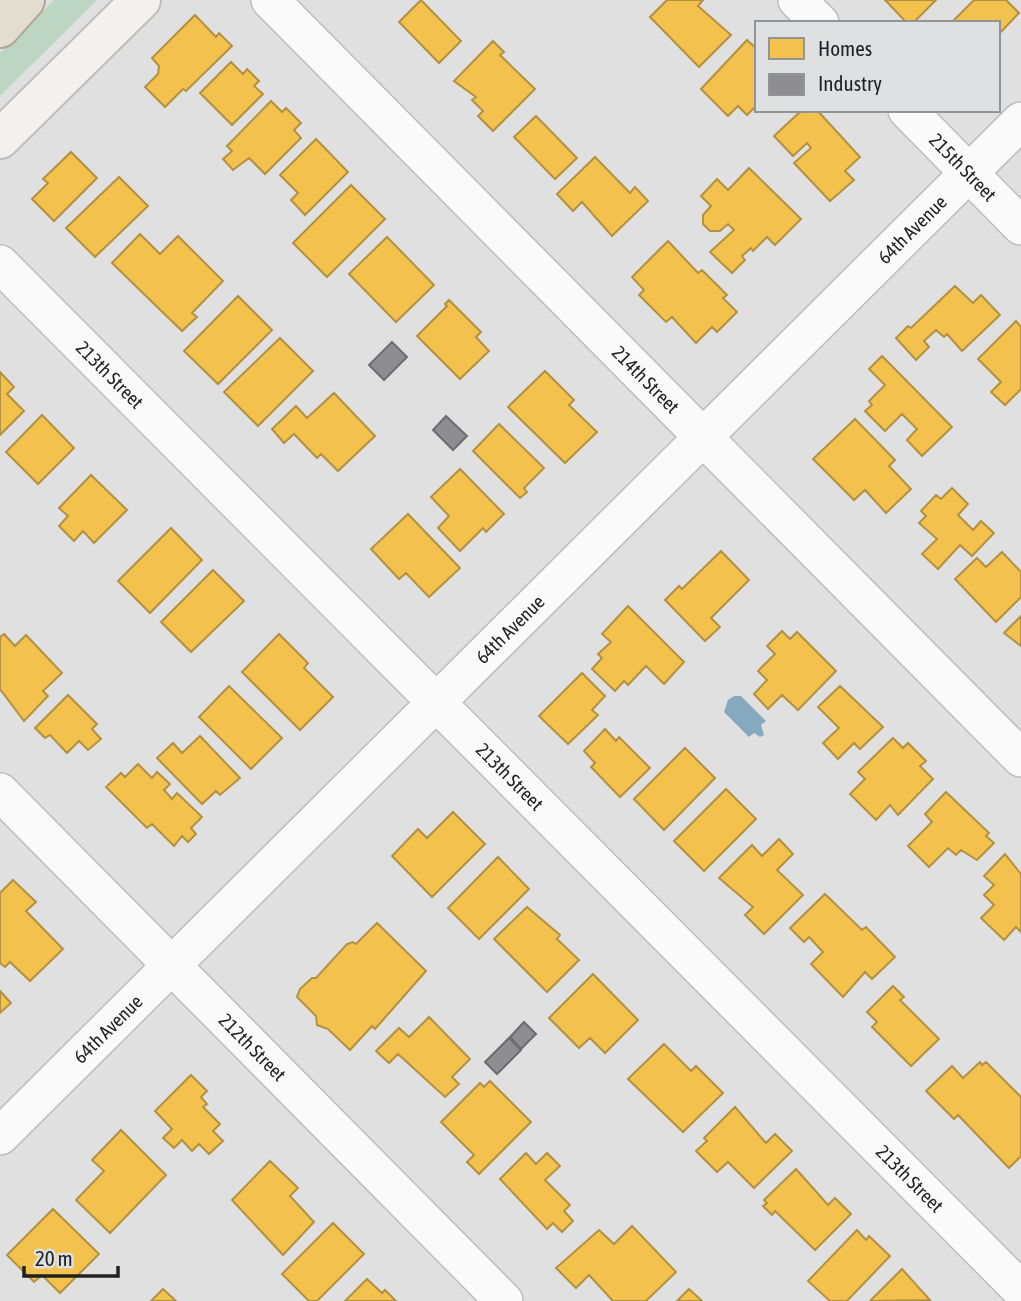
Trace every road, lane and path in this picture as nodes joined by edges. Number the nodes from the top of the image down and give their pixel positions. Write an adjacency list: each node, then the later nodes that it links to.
1 (25, 0): 6 (highway)
2 (141, 0): 9 (main road)
3 (270, 0): 13 (street, 214th Street)
4 (797, 0): 5 (street)
5 (818, 21)
6 (0, 28)
7 (908, 112): 10 (street, 215th Street)
8 (1021, 121): 10 (street, 64th Avenue)
9 (0, 139)
10 (969, 173): 11 (street, 215th Street); 13 (street, 64th Avenue)
11 (1021, 226)
12 (0, 264): 14 (street, 213th Street)
13 (702, 438): 14 (street, 64th Avenue); 15 (street, 214th Street)
14 (436, 702): 17 (street, 64th Avenue); 19 (street, 213th Street)
15 (1021, 758)
16 (0, 792): 17 (street, 212th Street)
17 (172, 966): 18 (street, 64th Avenue); 20 (street, 212th Street)
18 (0, 1136)
19 (1021, 1290)
20 (504, 1301)

